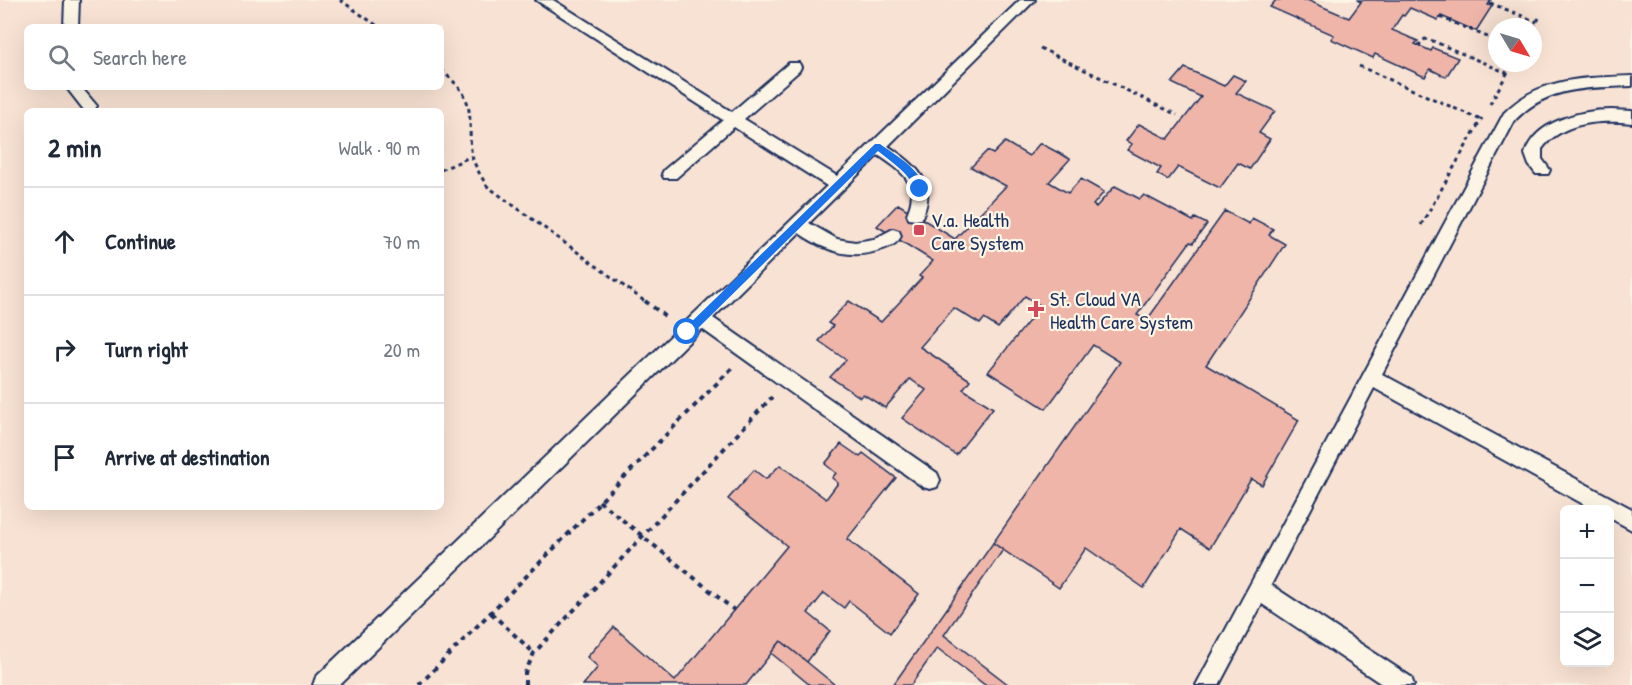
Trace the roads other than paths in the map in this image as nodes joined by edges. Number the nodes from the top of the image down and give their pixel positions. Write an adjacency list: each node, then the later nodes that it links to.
1 (72, 0): 4 (lane)
2 (543, 0): 10 (lane)
3 (1028, 0): 12 (lane)
4 (71, 24)
5 (794, 67): 10 (lane)
6 (1632, 81): 20 (lane)
7 (76, 90): 8 (lane)
8 (89, 106)
9 (1624, 116): 11 (lane); 13 (lane)
10 (735, 120): 14 (lane); 15 (lane)
11 (1632, 122)
12 (878, 147): 15 (lane); 16 (lane)
13 (1542, 170)
14 (670, 174)
15 (838, 185): 17 (lane)
16 (915, 214)
17 (798, 224): 18 (lane); 19 (lane)
18 (893, 236)
19 (694, 325): 21 (lane); 24 (lane)
20 (1371, 377): 22 (lane); 23 (lane)
21 (930, 480)
22 (1632, 520)
23 (1258, 589): 25 (lane); 26 (lane)
24 (324, 685)
25 (1207, 685)
26 (1403, 685)

